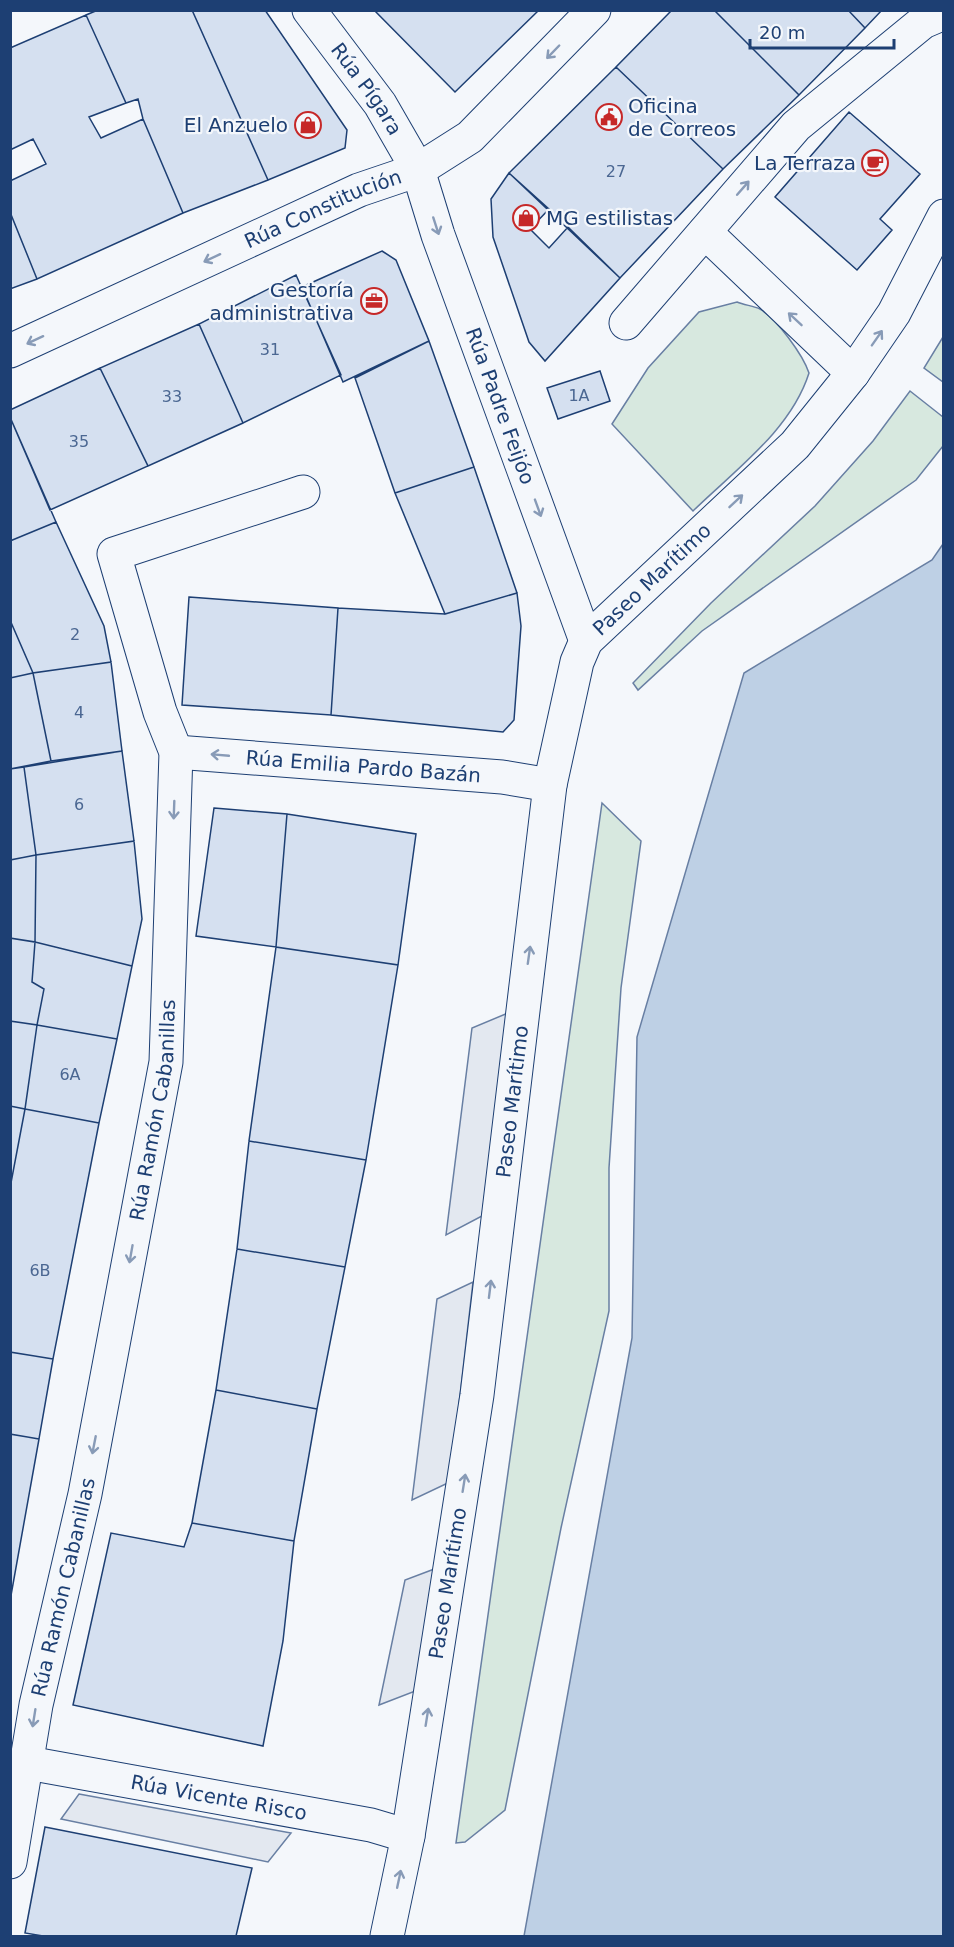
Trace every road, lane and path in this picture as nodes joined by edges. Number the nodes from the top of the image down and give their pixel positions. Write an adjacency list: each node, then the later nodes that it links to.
1 (309, 10): 4 (street, Rúa Pígara)
2 (594, 10): 4 (street, Rúa Constitución, one-way to 4)
3 (944, 13): 6 (street, one-way to 3)
4 (418, 170): 8 (street, Rúa Constitución, one-way to 8); 11 (street, Rúa Padre Feijóo, one-way to 11)
5 (944, 216): 9 (street, Paseo Marítimo, one-way to 5)
6 (705, 232): 7 (street); 9 (street, one-way to 6)
7 (626, 323)
8 (10, 351)
9 (853, 373): 11 (street, Paseo Marítimo, one-way to 9)
10 (303, 492): 12 (street, Rúa Ramón Cabanillas)
11 (586, 641): 13 (street, Paseo Marítimo)
12 (176, 752): 13 (street, Rúa Emilia Pardo Bazán, one-way to 12); 14 (street, Rúa Ramón Cabanillas, one-way to 14)
13 (550, 785): 15 (street, Paseo Marítimo, one-way to 13)
14 (28, 1763): 15 (street, Rúa Vicente Risco); 16 (street, Rúa Ramón Cabanillas)
15 (408, 1836): 17 (street, Paseo Marítimo, one-way to 15)
16 (10, 1862)
17 (387, 1936)

